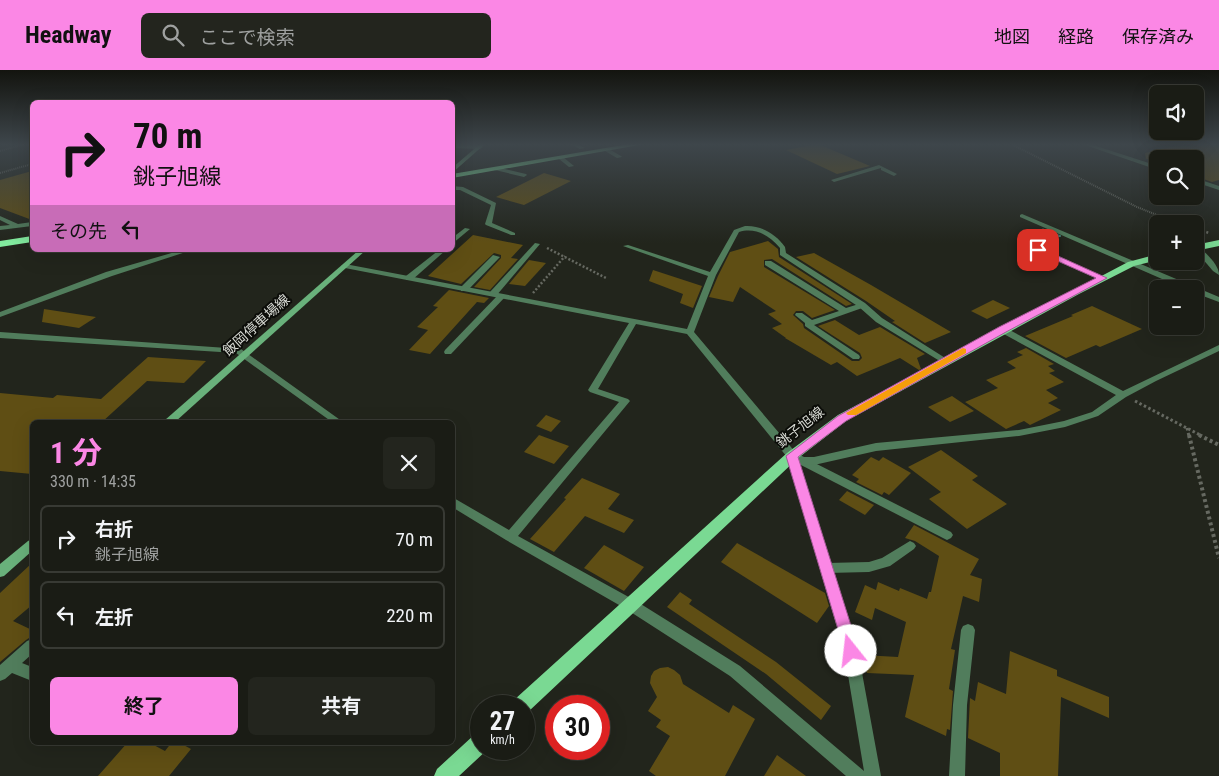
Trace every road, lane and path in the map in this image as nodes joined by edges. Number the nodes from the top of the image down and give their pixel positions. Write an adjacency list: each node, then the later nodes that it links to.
1 (846, 177): 3 (street)
2 (1078, 177): 7 (path)
3 (834, 180)
4 (1204, 183): 6 (street)
5 (455, 188): 15 (street)
6 (1219, 188)
7 (1158, 215)
8 (1022, 216): 34 (street)
9 (0, 218): 11 (street)
10 (30, 224): 11 (street)
11 (21, 226): 12 (street); 14 (street)
12 (0, 228)
13 (467, 229): 17 (street)
14 (0, 233)
15 (513, 234)
16 (30, 239): 19 (highway)
17 (455, 239)
18 (1219, 243): 23 (main road)
19 (0, 244)
20 (538, 244): 30 (path); 44 (street)
21 (1025, 244): 40 (street)
22 (626, 246): 37 (street)
23 (1204, 246)
24 (30, 248): 28 (highway)
25 (183, 252): 50 (street)
26 (361, 252): 35 (main road, 飯岡停車場線)
27 (441, 252): 38 (street)
28 (0, 253)
29 (1204, 254): 36 (street)
30 (565, 256): 39 (path); 46 (path)
31 (496, 257): 42 (street)
32 (1149, 259): 34 (main road, 銚子旭線)
33 (768, 263): 49 (street)
34 (1132, 264): 40 (main road, 銚子旭線); 41 (street)
35 (345, 266): 38 (street); 59 (main road, 飯岡停車場線)
36 (1219, 273)
37 (712, 275): 48 (street); 55 (street)
38 (410, 278): 42 (street)
39 (606, 278)
40 (1103, 278): 54 (main road, 銚子旭線)
41 (1172, 280)
42 (464, 289): 44 (street)
43 (1204, 293): 47 (street)
44 (493, 294): 45 (street)
45 (502, 296): 46 (street); 58 (street)
46 (526, 300): 52 (street)
47 (1219, 300)
48 (862, 305): 49 (street); 61 (street)
49 (845, 311): 53 (street)
50 (0, 315)
51 (799, 315): 53 (street)
52 (634, 320): 55 (street); 70 (street)
53 (811, 323): 60 (street)
54 (1003, 330): 61 (main road, 銚子旭線); 62 (street)
55 (690, 332): 67 (street)
56 (0, 335): 59 (street)
57 (1219, 348): 62 (street)
58 (448, 352)
59 (246, 355): 63 (main road, 飯岡停車場線); 64 (street)
60 (856, 357)
61 (946, 361): 67 (main road, 銚子旭線)
62 (1123, 395): 65 (path); 67 (street)
63 (171, 420)
64 (335, 420)
65 (1187, 428): 66 (path); 73 (path)
66 (1219, 445)
67 (798, 459): 69 (street); 74 (street); 76 (main road, 銚子旭線)
68 (455, 503): 70 (street)
69 (947, 535)
70 (510, 537): 76 (street)
71 (30, 546): 75 (main road)
72 (910, 546): 74 (street)
73 (1219, 558)
74 (827, 568): 85 (street)
75 (0, 572)
76 (630, 605): 81 (main road, 銚子旭線); 84 (street)
77 (968, 630): 86 (street)
78 (30, 647): 79 (street)
79 (5, 670): 80 (street)
80 (30, 674)
81 (534, 695)
82 (470, 752): 83 (main road)
83 (444, 776)
84 (858, 776)
85 (873, 776)
86 (957, 776)

